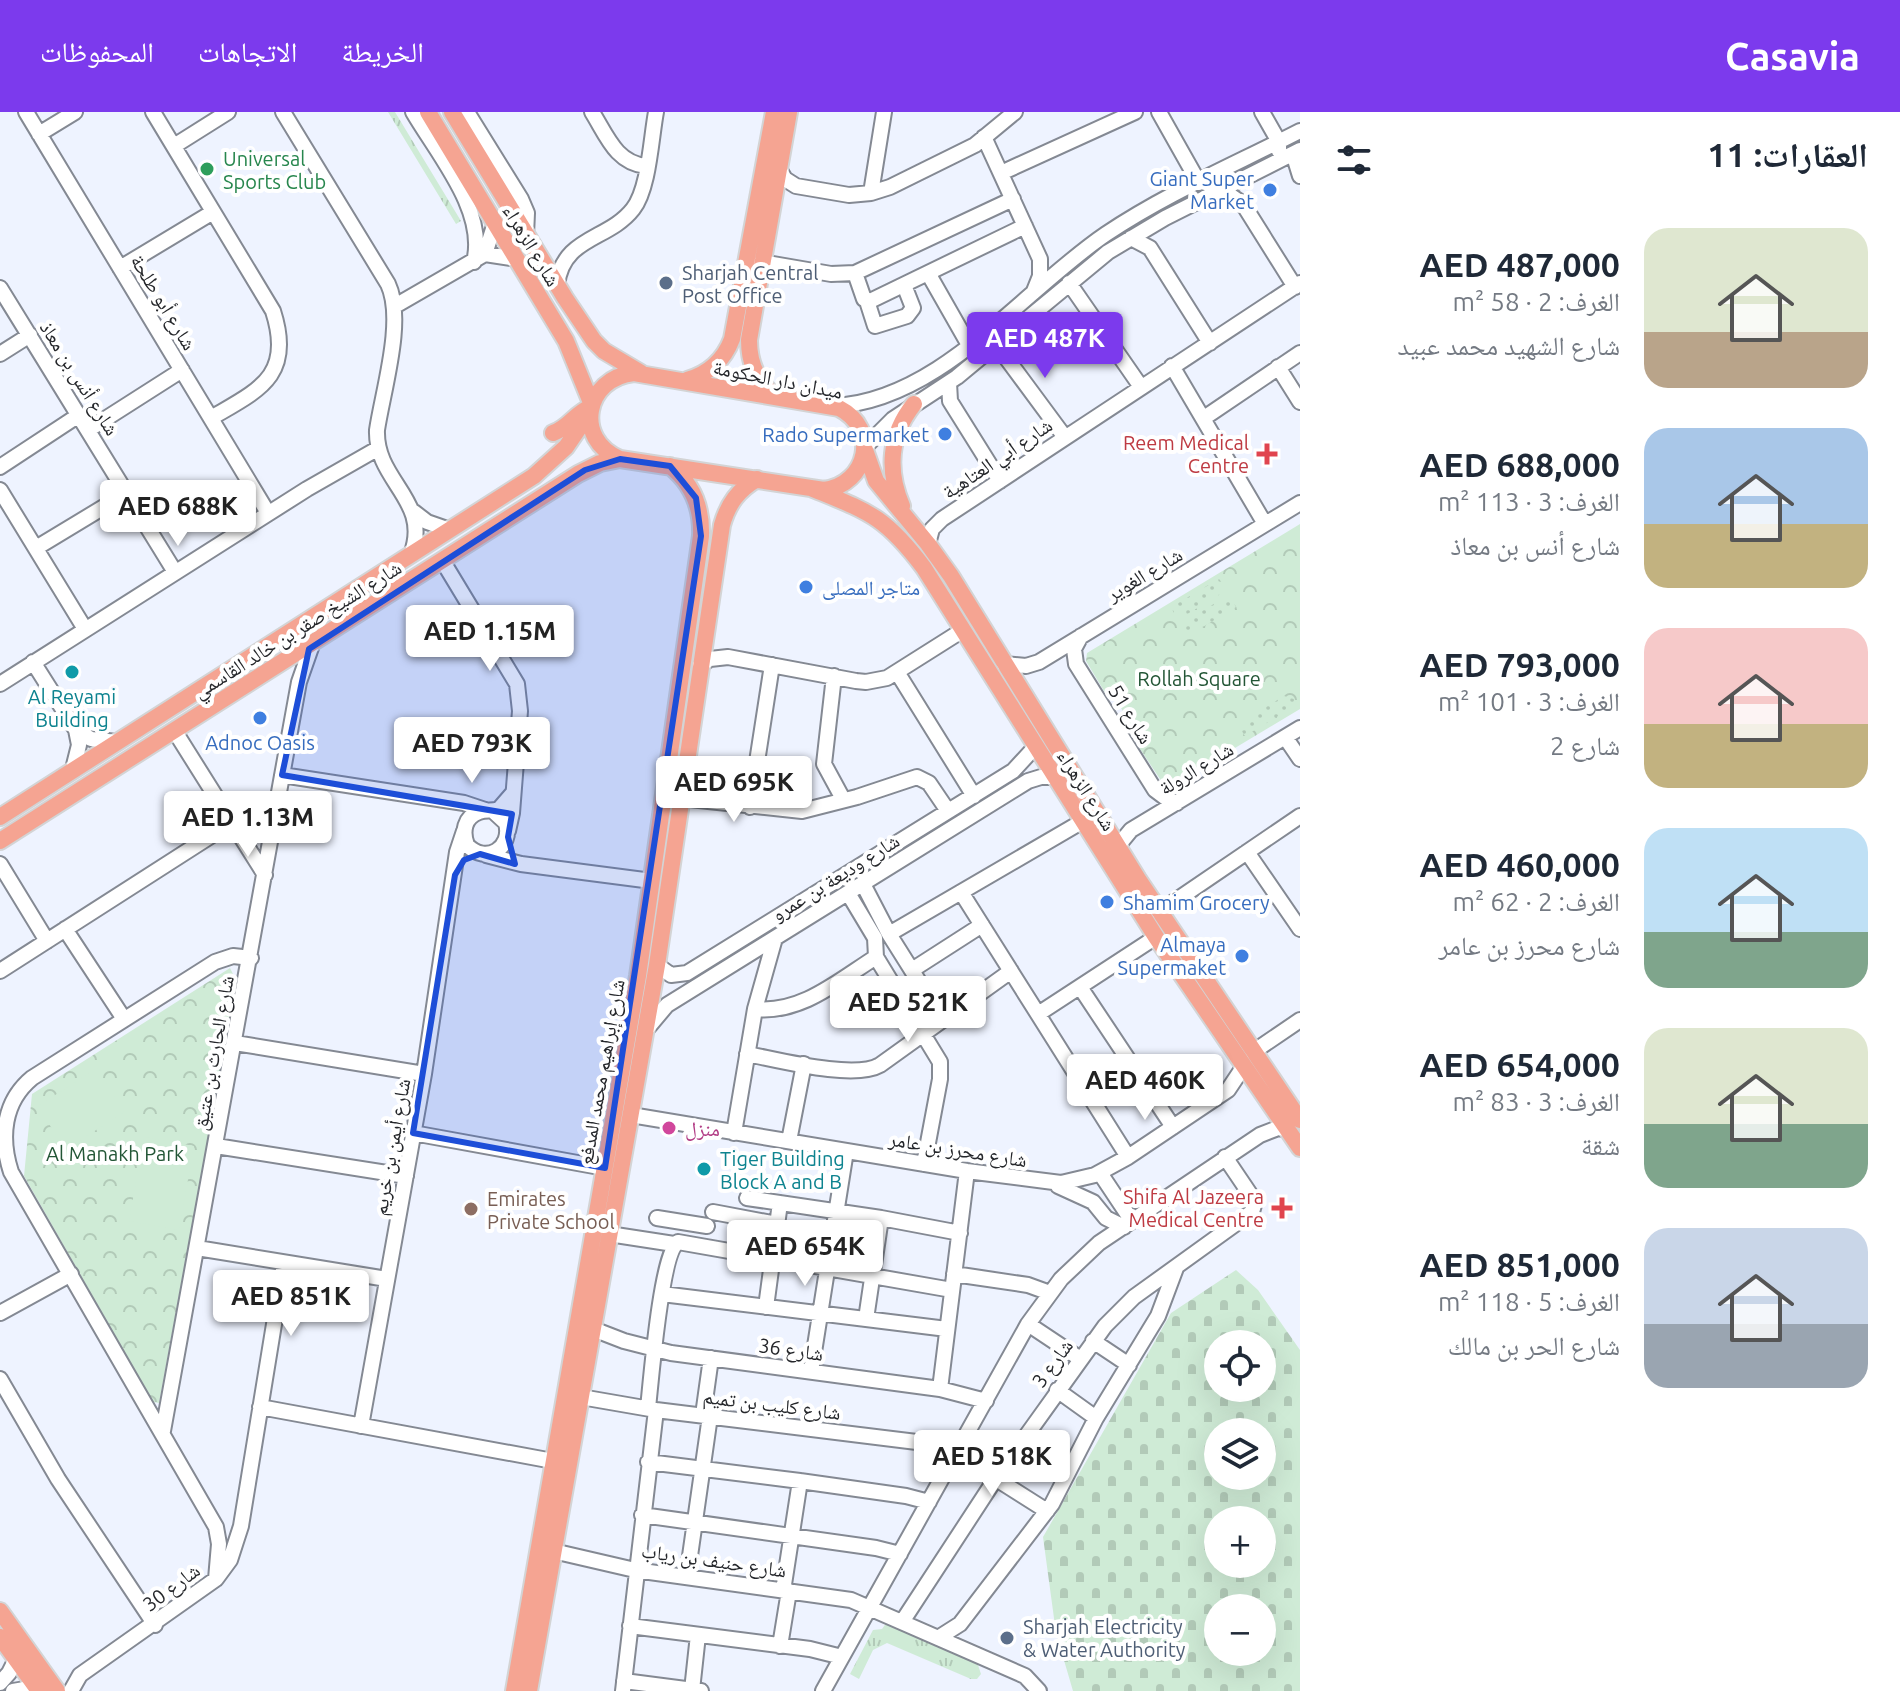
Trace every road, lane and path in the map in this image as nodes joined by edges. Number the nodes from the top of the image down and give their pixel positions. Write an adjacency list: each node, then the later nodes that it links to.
1 (26, 112): 20 (street, شارع أبو طلحة)
2 (75, 112): 20 (street)
3 (153, 112): 23 (street)
4 (228, 112): 23 (street)
5 (283, 112): 67 (street)
6 (413, 112): 27 (street, شارع الزهراء)
7 (428, 112): 31 (main road, شارع الزهراء)
8 (452, 112): 46 (main road, شارع الزهراء)
9 (467, 112): 46 (street)
10 (592, 112): 26 (street)
11 (656, 112): 26 (street)
12 (774, 112): 47 (main road)
13 (789, 112): 28 (main road)
14 (884, 112): 29 (street)
15 (1015, 112): 21 (street)
16 (1135, 112): 30 (street)
17 (1159, 112): 35 (street)
18 (1262, 112): 22 (street)
19 (1300, 131): 22 (street)
20 (39, 134): 56 (street, شارع أبو طلحة)
21 (984, 137): 30 (street); 34 (street)
22 (1279, 142): 25 (street); 35 (street)
23 (174, 146): 42 (street)
24 (1299, 150): 25 (street); 32 (street)
25 (1270, 165): 33 (street)
26 (646, 166): 51 (street)
27 (446, 167): 31 (main road); 52 (street, شارع الزهراء)
28 (778, 167): 36 (street); 40 (main road)
29 (875, 167): 34 (street); 38 (street)
30 (1001, 173): 39 (street)
31 (466, 175): 43 (main road, شارع الزهراء)
32 (1300, 176)
33 (1243, 179): 37 (street); 41 (street)
34 (904, 180): 38 (street)
35 (1199, 183): 57 (street)
36 (796, 186): 38 (street); 40 (street)
37 (1221, 189): 41 (street); 44 (street)
38 (871, 193)
39 (1013, 199): 45 (street); 58 (street)
40 (772, 200): 55 (main road)
41 (1243, 204): 63 (street)
42 (213, 212): 56 (street); 88 (street)
43 (495, 223): 52 (street); 53 (main road, شارع الزهراء)
44 (1152, 225): 48 (street); 49 (street)
45 (1025, 226): 54 (street); 59 (street)
46 (526, 235): 50 (main road, شارع الزهراء)
47 (752, 236): 55 (main road); 79 (main road)
48 (1131, 238): 49 (street); 60 (street)
49 (1150, 248): 70 (street)
50 (536, 250): 51 (street); 61 (main road, شارع الزهراء)
51 (570, 252): 61 (street)
52 (480, 258): 53 (street); 67 (street)
53 (517, 259): 86 (main road, شارع الزهراء)
54 (1040, 259): 57 (street); 65 (street)
55 (760, 266): 58 (street); 82 (main road)
56 (120, 268): 77 (street, شارع أبو طلحة)
57 (1061, 269): 65 (street)
58 (855, 273): 66 (street)
59 (928, 273): 62 (street); 71 (street)
60 (1069, 283): 72 (street); 81 (street)
61 (557, 285): 78 (main road, شارع الزهراء)
62 (904, 285): 66 (street); 66 (street)
63 (1297, 285): 70 (street, شارع أبي العتاهية)
64 (0, 288): 69 (street, شارع أنس بن معاذ)
65 (1034, 291): 68 (street)
66 (867, 301)
67 (395, 306): 94 (street)
68 (1000, 320): 71 (street); 72 (street)
69 (30, 335): 74 (street); 87 (street, شارع أنس بن معاذ)
70 (1210, 343): 75 (street, شارع أبي العتاهية)
71 (969, 345): 85 (street)
72 (996, 346): 80 (street); 92 (street)
73 (1300, 353): 76 (street)
74 (0, 354)
75 (1172, 366): 81 (street, شارع أبي العتاهية); 89 (street)
76 (1278, 367): 83 (street); 89 (street)
77 (182, 370): 88 (street, شارع أبو طلحة); 90 (street)
78 (642, 374): 79 (main road, ميدان دار الحكومة); 86 (main road, ميدان دار الحكومة)
79 (685, 381): 82 (main road, ميدان دار الحكومة)
80 (949, 383): 84 (street); 101 (street)
81 (1141, 387): 92 (street, شارع أبي العتاهية)
82 (777, 396): 85 (main road, ميدان دار الحكومة)
83 (1300, 402)
84 (914, 404): 93 (street); 108 (main road)
85 (833, 406): 93 (main road, ميدان دار الحكومة)
86 (591, 408): 91 (main road); 96 (main road); 110 (main road, شارع الشيخ صقر بن خالد القاسمي)
87 (79, 415): 90 (street, شارع أنس بن معاذ); 99 (street)
88 (211, 418): 107 (street, شارع أبو طلحة)
89 (1204, 418): 109 (street)
90 (88, 430): 104 (street, شارع أنس بن معاذ)
91 (553, 433)
92 (1064, 436): 101 (street, شارع أبي العتاهية)
93 (865, 448): 102 (main road); 108 (main road, شارع الزهراء)
94 (377, 449): 95 (street); 97 (street)
95 (359, 458): 97 (street); 107 (street)
96 (620, 459): 98 (main road); 114 (main road, شارع الشيخ صقر بن خالد القاسمي)
97 (384, 464): 106 (street)
98 (670, 466): 100 (main road); 150 (main road, شارع إبراهيم محمد المدفع)
99 (0, 467)
100 (757, 479): 102 (main road); 124 (main road, شارع إبراهيم محمد المدفع)
101 (1000, 481): 111 (street, شارع أبي العتاهية)
102 (811, 488): 118 (main road, شارع الزهراء)
103 (0, 490): 112 (street)
104 (127, 493): 112 (street); 115 (street, شارع أنس بن معاذ)
105 (1300, 503): 109 (street, شارع الغوير)
106 (414, 512): 110 (street); 113 (street)
107 (268, 513): 115 (street)
108 (908, 519): 111 (main road, شارع الزهراء)
109 (1265, 524): 119 (street, شارع الغوير)
110 (450, 530): 113 (main road, شارع الشيخ صقر بن خالد القاسمي)
111 (928, 544): 123 (main road, شارع الزهراء)
112 (36, 548): 117 (street)
113 (411, 555): 116 (main road, شارع الشيخ صقر بن خالد القاسمي)
114 (442, 560): 120 (main road, شارع الشيخ صقر بن خالد القاسمي); 141 (street)
115 (175, 572): 117 (street)
116 (360, 588): 120 (main road); 134 (main road, شارع الشيخ صقر بن خالد القاسمي)
117 (85, 629): 121 (street)
118 (963, 630): 126 (street); 135 (main road, شارع الزهراء)
119 (1081, 635): 123 (street, شارع الغوير); 146 (street, شارع 51)
120 (313, 642): 122 (main road, شارع الشيخ صقر بن خالد القاسمي); 128 (street, شارع الحارث بن عتيق)
121 (33, 662): 129 (street); 131 (street)
122 (278, 664): 128 (street); 132 (main road, شارع الشيخ صقر بن خالد القاسمي)
123 (1004, 664): 139 (main road, شارع الزهراء)
124 (700, 665): 125 (street); 143 (main road, شارع إبراهيم محمد المدفع)
125 (772, 665): 127 (street); 147 (street)
126 (897, 672): 127 (street); 142 (street)
127 (834, 676): 144 (street)
128 (299, 682): 138 (street, شارع الحارث بن عتيق)
129 (0, 684)
130 (1300, 728): 133 (street, شارع الرولة)
131 (76, 730): 134 (street); 137 (street)
132 (174, 730): 156 (street); 159 (main road, شارع الشيخ صقر بن خالد القاسمي)
133 (1285, 737): 136 (street); 146 (street, شارع الرولة)
134 (116, 742): 137 (main road, شارع الشيخ صقر بن خالد القاسمي)
135 (1034, 743): 139 (main road, شارع الزهراء); 140 (street, شارع وديعة بن عمرو)
136 (1300, 759)
137 (73, 769): 152 (main road, شارع الشيخ صقر بن خالد القاسمي)
138 (282, 775): 145 (street); 157 (street, شارع الحارث بن عتيق)
139 (1063, 775): 153 (main road, شارع الزهراء); 155 (street, شارع وديعة بن عمرو); 160 (main road, شارع الزهراء)
140 (994, 783): 142 (street, شارع وديعة بن عمرو); 155 (street)
141 (512, 794): 148 (street); 158 (street)
142 (974, 796): 149 (street, شارع وديعة بن عمرو)
143 (680, 798): 147 (street); 165 (main road, شارع إبراهيم محمد المدفع)
144 (843, 799): 147 (street); 149 (street)
145 (450, 802): 148 (street); 154 (street)
146 (1177, 803): 160 (street, شارع الرولة)
147 (750, 807)
148 (489, 811): 154 (street); 158 (street)
149 (948, 811): 178 (street, شارع وديعة بن عمرو)
150 (662, 815): 165 (main road); 168 (main road, شارع إبراهيم محمد المدفع)
151 (1300, 816): 161 (street)
152 (0, 817)
153 (1083, 821): 170 (street); 179 (main road, شارع الزهراء)
154 (465, 827): 162 (street); 167 (street, شارع أيمن بن خريم)
155 (954, 827): 169 (street, شارع وديعة بن عمرو)
156 (234, 828): 157 (street); 166 (street); 175 (street)
157 (272, 828): 166 (street, شارع الحارث بن عتيق)
158 (508, 834): 162 (street); 164 (street)
159 (0, 841)
160 (1117, 847): 173 (main road, شارع الزهراء)
161 (1247, 852): 172 (street); 173 (street)
162 (483, 855): 164 (street); 167 (street)
163 (0, 864): 181 (street)
164 (532, 864): 168 (street)
165 (670, 871): 184 (main road, شارع إبراهيم محمد المدفع)
166 (265, 875): 183 (street, شارع الحارث بن عتيق)
167 (455, 875): 201 (street, شارع أيمن بن خريم)
168 (652, 881): 214 (main road, شارع إبراهيم محمد المدفع)
169 (863, 884): 171 (street, شارع وديعة بن عمرو); 177 (street)
170 (961, 892): 174 (street); 177 (street)
171 (848, 893): 180 (street, شارع وديعة بن عمرو); 182 (street)
172 (1294, 906): 176 (street)
173 (1159, 912): 199 (main road, شارع الزهراء)
174 (982, 925): 186 (street); 188 (street)
175 (65, 929): 181 (street); 192 (street)
176 (1300, 929)
177 (889, 934): 186 (street)
178 (747, 935): 184 (street, شارع وديعة بن عمرو); 185 (street)
179 (1156, 937): 189 (street); 199 (main road, شارع الزهراء)
180 (775, 938): 185 (street, شارع وديعة بن عمرو); 190 (street)
181 (47, 941): 187 (street)
182 (876, 957): 190 (street); 196 (street)
183 (251, 958): 192 (street); 197 (street, شارع الحارث بن عتيق)
184 (657, 965): 195 (main road, شارع إبراهيم محمد المدفع)
185 (727, 968): 195 (street, شارع وديعة بن عمرو)
186 (912, 970): 193 (street)
187 (0, 971)
188 (1011, 971): 191 (street); 193 (street)
189 (1080, 987): 191 (street); 204 (street)
190 (755, 1009): 198 (street)
191 (1038, 1014): 211 (street)
192 (124, 1019): 236 (street)
193 (943, 1020): 196 (street)
194 (1300, 1020): 199 (street, شارع محرز بن عامر)
195 (645, 1030): 202 (main road, شارع إبراهيم محمد المدفع)
196 (924, 1033): 200 (street); 213 (street)
197 (235, 1043): 201 (street); 208 (street, شارع الحارث بن عتيق)
198 (747, 1054): 200 (street); 206 (street)
199 (1249, 1059): 203 (main road, شارع الزهراء); 204 (street, شارع محرز بن عامر)
200 (804, 1064): 207 (street)
201 (424, 1074): 205 (street, شارع أيمن بن خريم)
202 (631, 1115): 206 (street, شارع محرز بن عامر); 228 (main road, شارع إبراهيم محمد المدفع)
203 (1293, 1124): 209 (main road, شارع الزهراء); 212 (street)
204 (1173, 1127): 211 (street, شارع محرز بن عامر)
205 (413, 1133): 214 (street); 217 (street, شارع أيمن بن خريم)
206 (734, 1133): 207 (street, شارع محرز بن عامر)
207 (789, 1141): 210 (street, شارع محرز بن عامر)
208 (216, 1146): 217 (street); 231 (street, شارع الحارث بن عتيق)
209 (1300, 1148)
210 (846, 1151): 213 (street, شارع محرز بن عامر); 222 (street)
211 (1128, 1157): 216 (street, شارع محرز بن عامر)
212 (1225, 1157): 226 (street); 235 (street, شارع 3)
213 (924, 1164): 215 (street, شارع محرز بن عامر)
214 (605, 1168): 268 (main road, شارع إبراهيم محمد المدفع)
215 (967, 1171): 218 (street, شارع محرز بن عامر); 227 (street)
216 (1097, 1174): 218 (street, شارع محرز بن عامر); 221 (street); 226 (street)
217 (406, 1176): 239 (street, شارع أيمن بن خريم)
218 (1050, 1184): 221 (street)
219 (747, 1198): 220 (street)
220 (780, 1203): 222 (street); 225 (street)
221 (1097, 1208): 226 (street); 230 (street)
222 (836, 1211): 224 (street); 234 (street)
223 (657, 1218): 225 (street)
224 (881, 1218): 227 (street); 238 (street)
225 (777, 1224): 232 (street)
226 (1128, 1224): 230 (street)
227 (960, 1233): 237 (street)
228 (609, 1234): 229 (street); 248 (main road, شارع إبراهيم محمد المدفع)
229 (675, 1243): 232 (street); 242 (street)
230 (1099, 1243): 241 (street)
231 (197, 1248): 233 (street); 266 (street, شارع الحارث بن عتيق)
232 (773, 1259): 234 (street); 243 (street)
233 (284, 1263): 239 (street); 261 (street, شارع 30)
234 (828, 1268): 238 (street); 245 (street)
235 (1176, 1268): 250 (street, شارع 3); 254 (street)
236 (71, 1274): 244 (street); 266 (street)
237 (954, 1274): 240 (street); 241 (street)
238 (873, 1276): 240 (street); 246 (street)
239 (387, 1279): 265 (street, شارع أيمن بن خريم)
240 (952, 1290): 249 (street)
241 (1050, 1293): 247 (street)
242 (662, 1294): 243 (street); 251 (street)
243 (766, 1307): 245 (street)
244 (0, 1313)
245 (820, 1314): 246 (street); 255 (street)
246 (866, 1319): 249 (street)
247 (1028, 1324): 253 (street); 260 (street)
248 (593, 1329): 251 (street, شارع 36); 259 (main road, شارع إبراهيم محمد المدفع)
249 (947, 1329): 257 (street)
250 (1093, 1341): 253 (street, شارع 3); 254 (street)
251 (655, 1350): 252 (street, شارع 36); 262 (street)
252 (711, 1358): 255 (street, شارع 36); 263 (street)
253 (1079, 1358): 258 (street, شارع 3)
254 (1129, 1365): 264 (street)
255 (811, 1371): 257 (street, شارع 36)
256 (0, 1379): 289 (street)
257 (940, 1389): 260 (street, شارع 36)
258 (1057, 1390): 264 (street); 271 (street, شارع 3)
259 (581, 1397): 262 (street, شارع كليب بن تميم); 280 (main road, شارع إبراهيم محمد المدفع)
260 (986, 1401): 267 (street)
261 (260, 1407): 265 (street); 277 (street, شارع 30)
262 (652, 1409): 263 (street, شارع كليب بن تميم); 269 (street)
263 (707, 1416): 267 (street, شارع كليب بن تميم); 270 (street)
264 (1096, 1418): 274 (street)
265 (361, 1426): 268 (street)
266 (163, 1431): 278 (street)
267 (957, 1454): 271 (street, شارع كليب بن تميم); 273 (street)
268 (553, 1461): 305 (main road, شارع إبراهيم محمد المدفع)
269 (648, 1462): 270 (street); 275 (street)
270 (703, 1469): 272 (street); 276 (street)
271 (996, 1478): 274 (street, شارع كليب بن تميم); 288 (street, شارع 3)
272 (800, 1481): 273 (street); 279 (street)
273 (929, 1502): 281 (street)
274 (1047, 1511): 293 (street)
275 (642, 1515): 276 (street); 282 (street)
276 (695, 1523): 279 (street); 283 (street)
277 (241, 1526): 278 (street); 284 (street, شارع 30)
278 (216, 1527): 284 (street)
279 (792, 1537): 281 (street); 285 (street)
280 (553, 1551): 282 (street, شارع حنيف بن رياب); 306 (main road, شارع إبراهيم محمد المدفع)
281 (900, 1554): 286 (street)
282 (635, 1570): 283 (street, شارع حنيف بن رياب); 290 (street)
283 (687, 1577): 285 (street, شارع حنيف بن رياب)
284 (216, 1579): 289 (street, شارع 30)
285 (786, 1591): 286 (street, شارع حنيف بن رياب); 294 (street)
286 (870, 1608): 288 (street, شارع حنيف بن رياب); 295 (street)
287 (0, 1611): 299 (main road)
288 (902, 1622): 293 (street, شارع حنيف بن رياب)
289 (155, 1625): 297 (street, شارع 30)
290 (630, 1626): 291 (street); 300 (street)
291 (698, 1635): 294 (street); 301 (street)
292 (0, 1637): 296 (main road)
293 (938, 1638): 308 (street, شارع حنيف بن رياب)
294 (780, 1646): 295 (street)
295 (842, 1657): 307 (street)
296 (16, 1659): 298 (street); 299 (main road)
297 (80, 1675): 299 (street); 304 (street, شارع 30)
298 (0, 1683)
299 (40, 1685): 302 (street); 303 (main road)
300 (623, 1686): 301 (street)
301 (696, 1690)
302 (13, 1691)
303 (57, 1691)
304 (71, 1691)
305 (514, 1691)
306 (529, 1691)
307 (823, 1691)
308 (1039, 1691)

